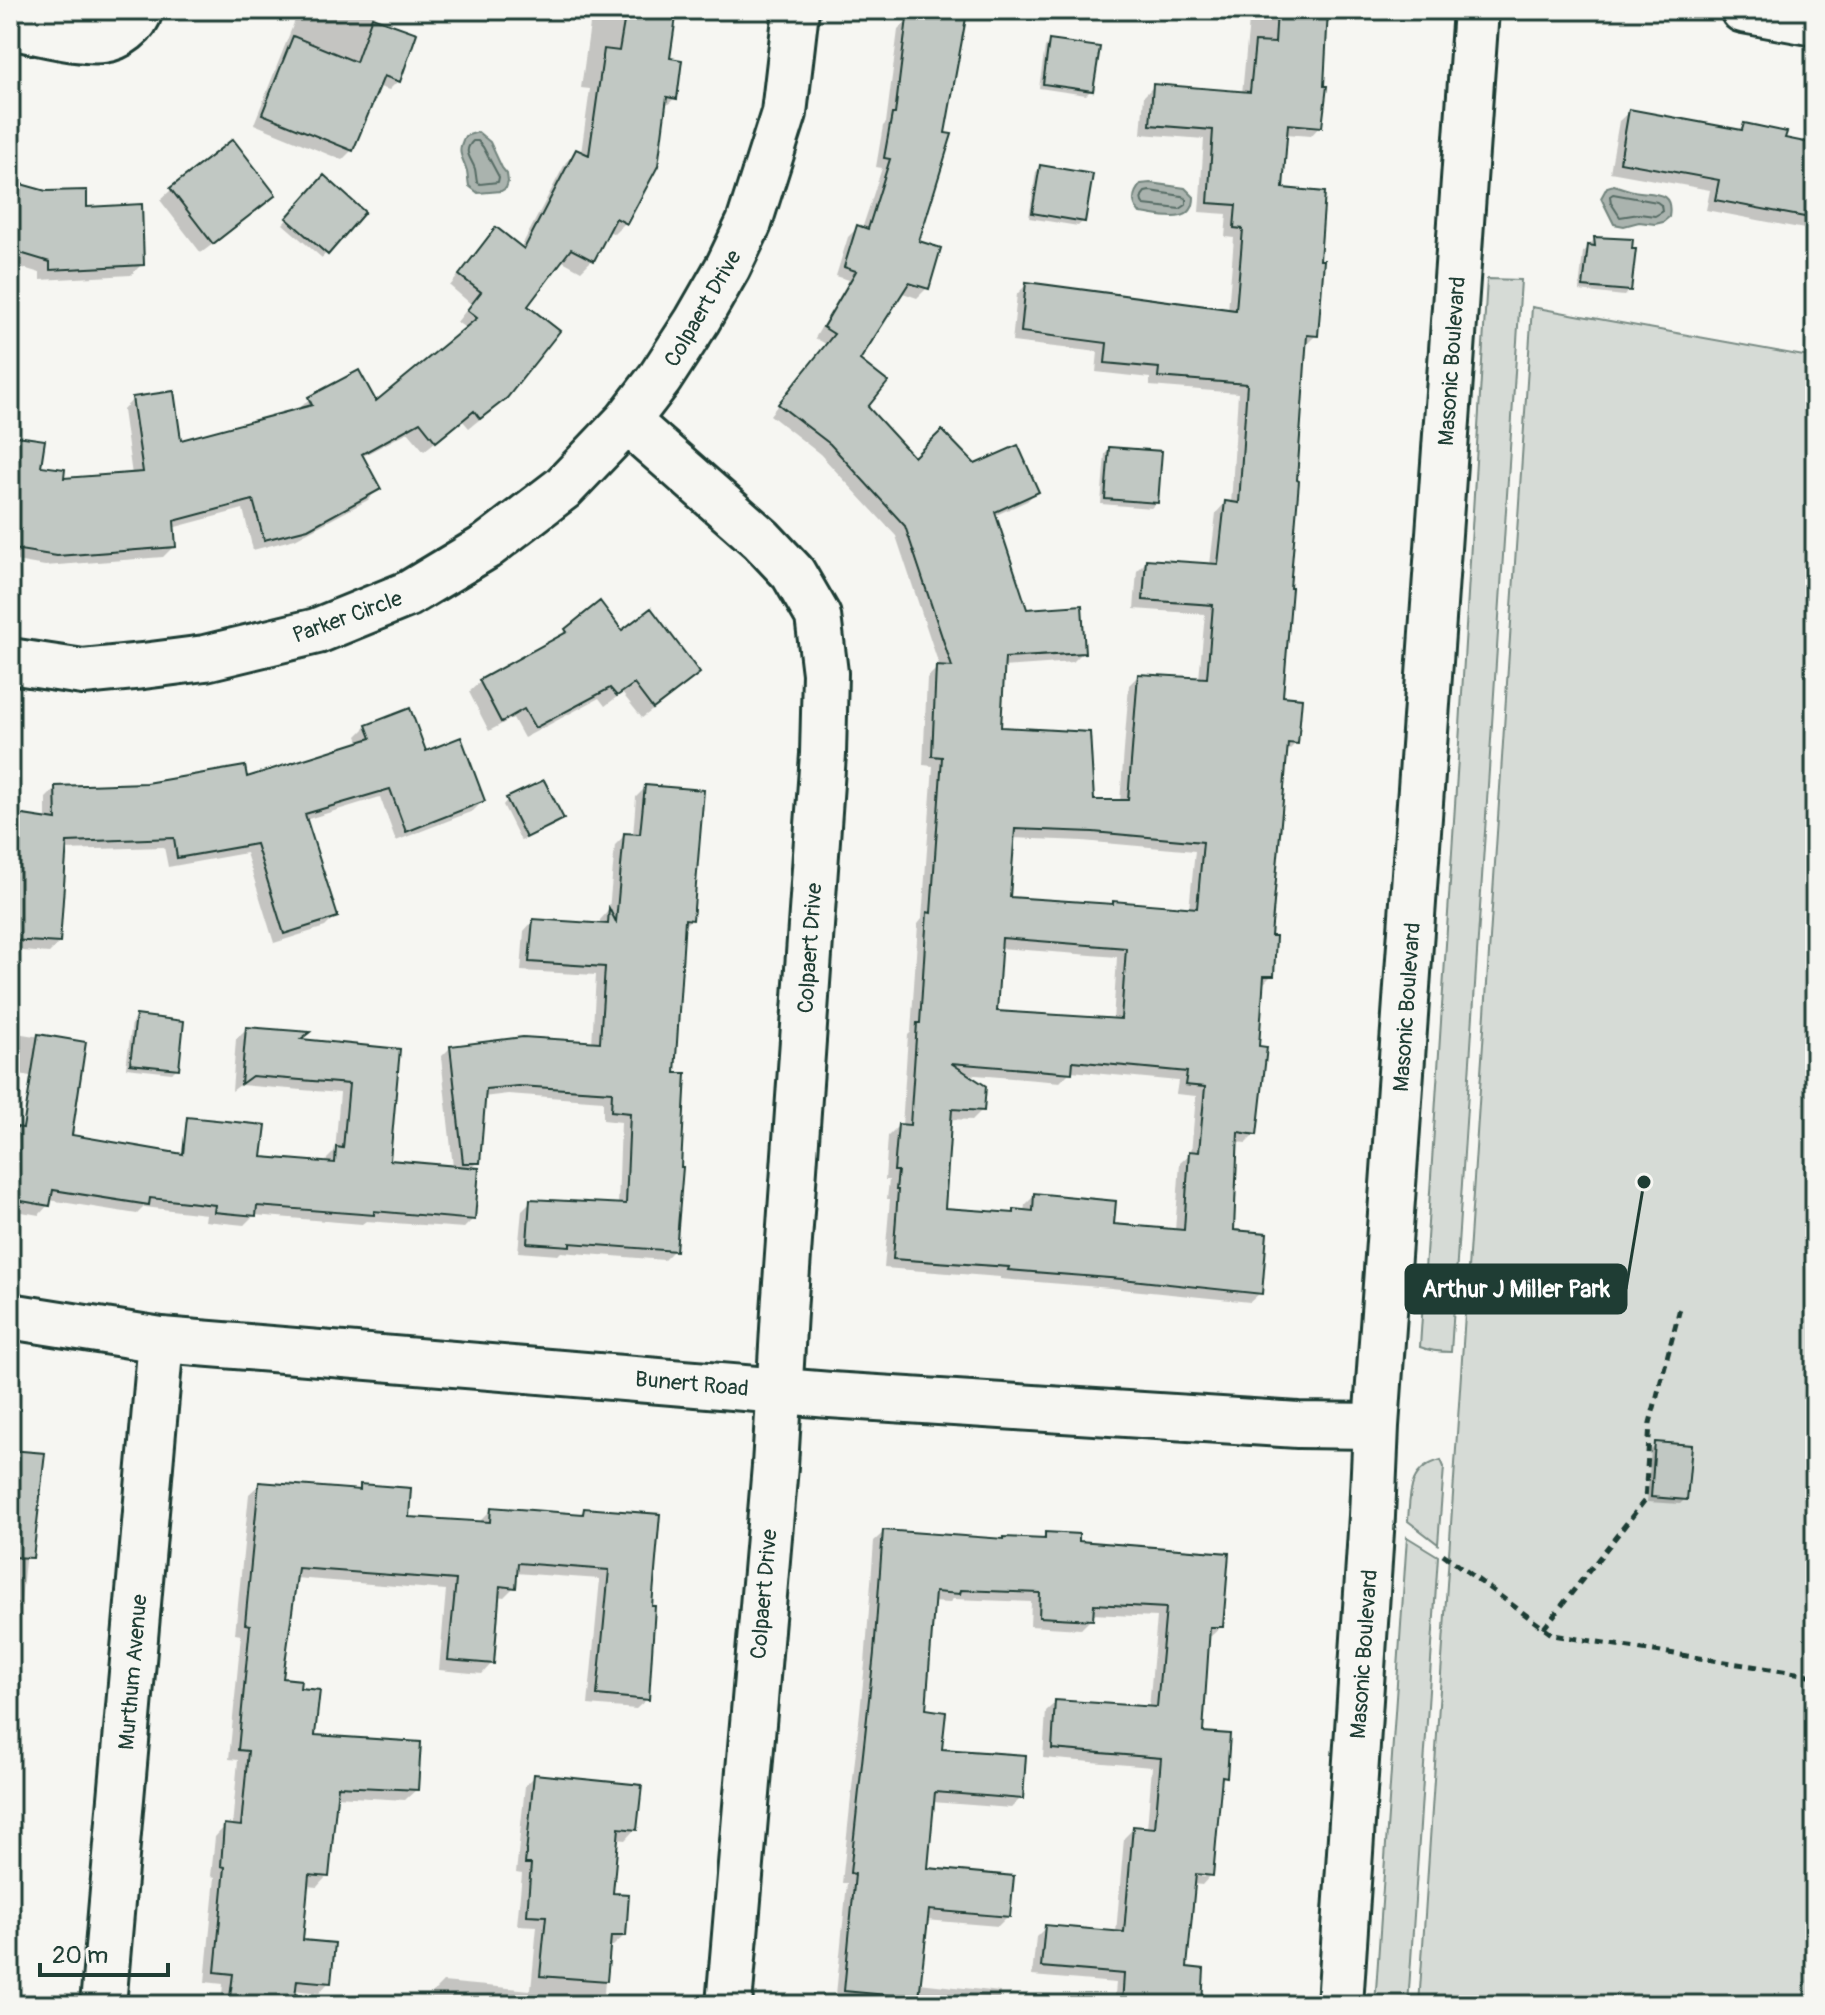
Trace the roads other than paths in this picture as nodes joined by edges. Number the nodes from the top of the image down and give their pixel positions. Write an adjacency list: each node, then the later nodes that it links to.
1 (796, 10): 7 (street, Colpaert Drive)
2 (1476, 10): 12 (street, Masonic Boulevard)
3 (1743, 10): 5 (street)
4 (132, 21): 6 (street)
5 (1815, 23)
6 (10, 26)
7 (627, 421): 8 (street, Parker Circle); 11 (street, Colpaert Drive)
8 (10, 661)
9 (10, 1316): 10 (street, Bunert Road)
10 (161, 1340): 11 (street, Bunert Road); 13 (street, Murthum Avenue)
11 (779, 1391): 12 (street, Bunert Road); 14 (street, Colpaert Drive)
12 (1376, 1426): 15 (street, Masonic Boulevard)
13 (103, 2005)
14 (729, 2005)
15 (1340, 2005)

